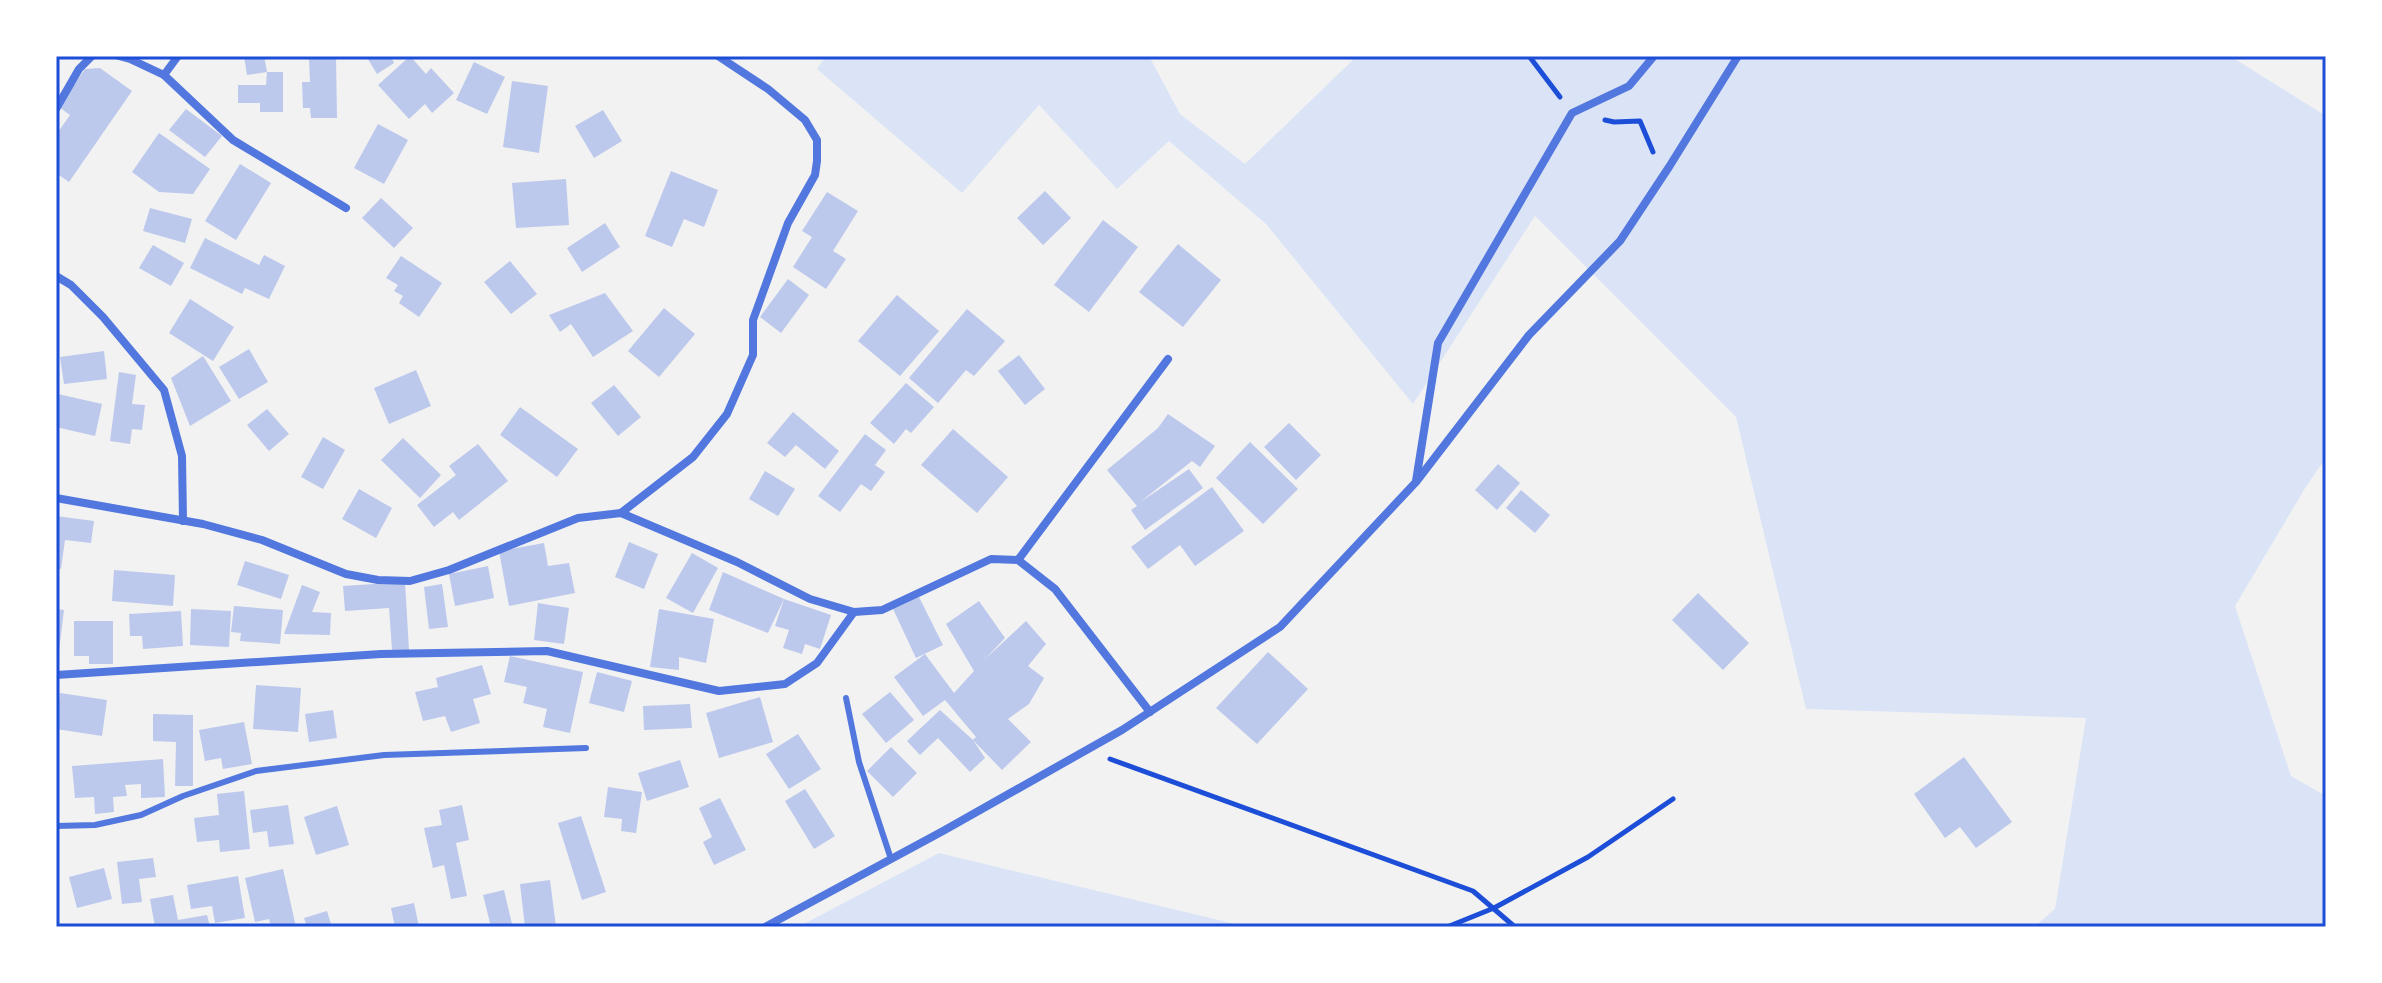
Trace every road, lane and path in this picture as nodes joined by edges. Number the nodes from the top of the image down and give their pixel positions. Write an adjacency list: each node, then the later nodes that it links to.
1 (92, 56): 9 (street)
2 (119, 56): 8 (street)
3 (178, 56): 8 (street)
4 (718, 56): 17 (street)
5 (1529, 56): 10 (path)
6 (1654, 56): 10 (street)
7 (1738, 56): 11 (street)
8 (164, 75): 12 (street)
9 (56, 109)
10 (1572, 113): 11 (path); 15 (street)
11 (1653, 190): 15 (street)
12 (346, 208)
13 (56, 276): 18 (street)
14 (1168, 359): 19 (street)
15 (1416, 482): 23 (street)
16 (56, 498): 18 (street)
17 (621, 513): 18 (street); 20 (street)
18 (183, 521)
19 (1018, 560): 20 (street); 23 (street)
20 (854, 612): 21 (street)
21 (56, 675)
22 (846, 698): 28 (lane)
23 (1150, 712): 25 (street)
24 (586, 748): 27 (lane)
25 (1086, 751): 28 (street); 29 (path)
26 (1673, 799): 29 (path)
27 (56, 826)
28 (891, 859): 30 (street)
29 (1494, 908): 31 (path); 32 (path)
30 (765, 927)
31 (1447, 927)
32 (1515, 927)

